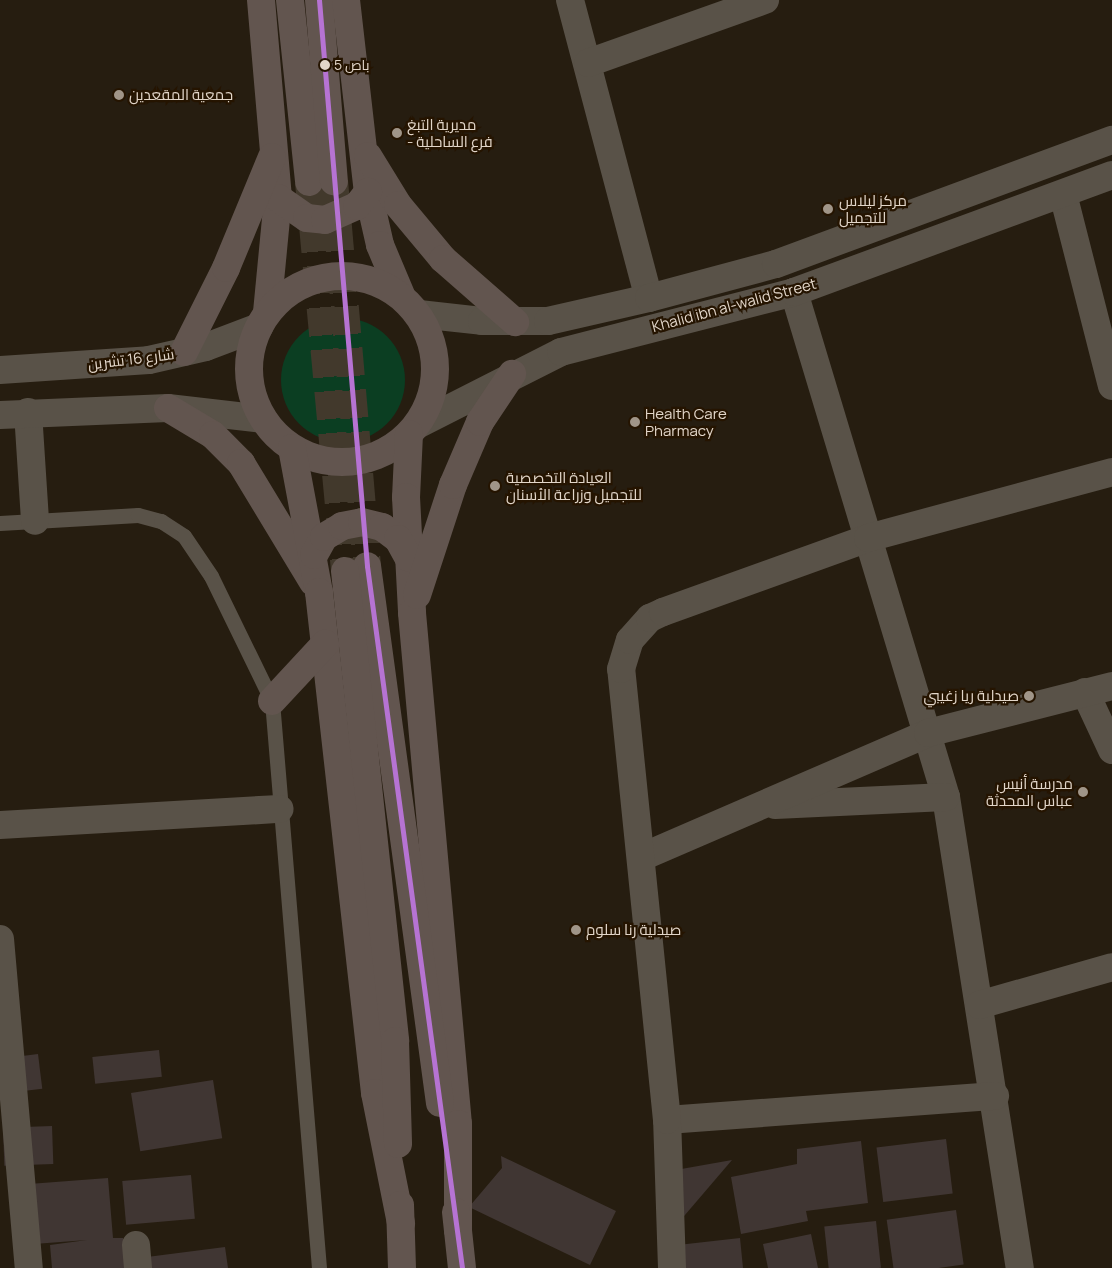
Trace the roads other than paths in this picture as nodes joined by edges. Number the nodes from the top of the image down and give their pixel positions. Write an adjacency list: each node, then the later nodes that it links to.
1 (261, 0): 10 (main road)
2 (290, 0): 3 (main road)
3 (319, 0)
4 (346, 0): 9 (main road)
5 (570, 0): 7 (street)
6 (765, 0): 7 (street)
7 (588, 63): 16 (street)
8 (1112, 140): 16 (street)
9 (361, 144): 12 (main road); 19 (main road)
10 (274, 150): 14 (main road); 20 (main road)
11 (1112, 175): 13 (street, Khalid ibn al-walid Street)
12 (368, 192): 14 (main road); 17 (main road)
13 (1063, 194): 15 (street, Khalid ibn al-walid Street); 23 (street)
14 (278, 198): 18 (main road)
15 (794, 292): 22 (street, Khalid ibn al-walid Street); 33 (street)
16 (649, 298): 19 (street)
17 (410, 305): 18 (main road); 19 (street); 28 (main road)
18 (263, 320): 20 (street, شارع 16 تشرين); 27 (main road)
19 (515, 322)
20 (184, 352): 21 (street, شارع 16 تشرين)
21 (0, 370)
22 (512, 374): 28 (street, Khalid ibn al-walid Street); 37 (main road)
23 (1112, 386)
24 (168, 408): 25 (street); 27 (street); 36 (main road)
25 (28, 412): 26 (street); 31 (street)
26 (0, 415)
27 (263, 419): 29 (main road)
28 (413, 429): 29 (main road); 35 (main road)
29 (292, 448): 34 (main road)
30 (1112, 472): 33 (street)
31 (35, 520): 32 (lane); 41 (lane)
32 (0, 523)
33 (868, 538): 42 (street); 48 (street)
34 (314, 555): 35 (main road); 36 (main road)
35 (408, 557): 37 (main road)
36 (319, 592): 38 (main road)
37 (412, 613): 55 (main road)
38 (325, 644): 41 (main road); 54 (main road)
39 (1112, 686): 40 (street)
40 (1084, 692): 42 (street); 43 (street)
41 (272, 701): 46 (lane)
42 (928, 733): 44 (street); 45 (street)
43 (1112, 750)
44 (946, 797): 45 (street); 51 (street)
45 (759, 806): 48 (street)
46 (280, 810): 47 (street); 57 (lane)
47 (0, 825)
48 (642, 856): 53 (street)
49 (0, 939): 56 (street)
50 (1112, 967): 51 (street)
51 (978, 1005): 52 (street)
52 (994, 1096): 53 (street); 61 (street)
53 (667, 1120): 60 (street)
54 (401, 1223): 55 (main road); 58 (main road)
55 (458, 1230): 59 (main road)
56 (30, 1268)
57 (319, 1268)
58 (402, 1268)
59 (462, 1268)
60 (672, 1268)
61 (1020, 1268)

